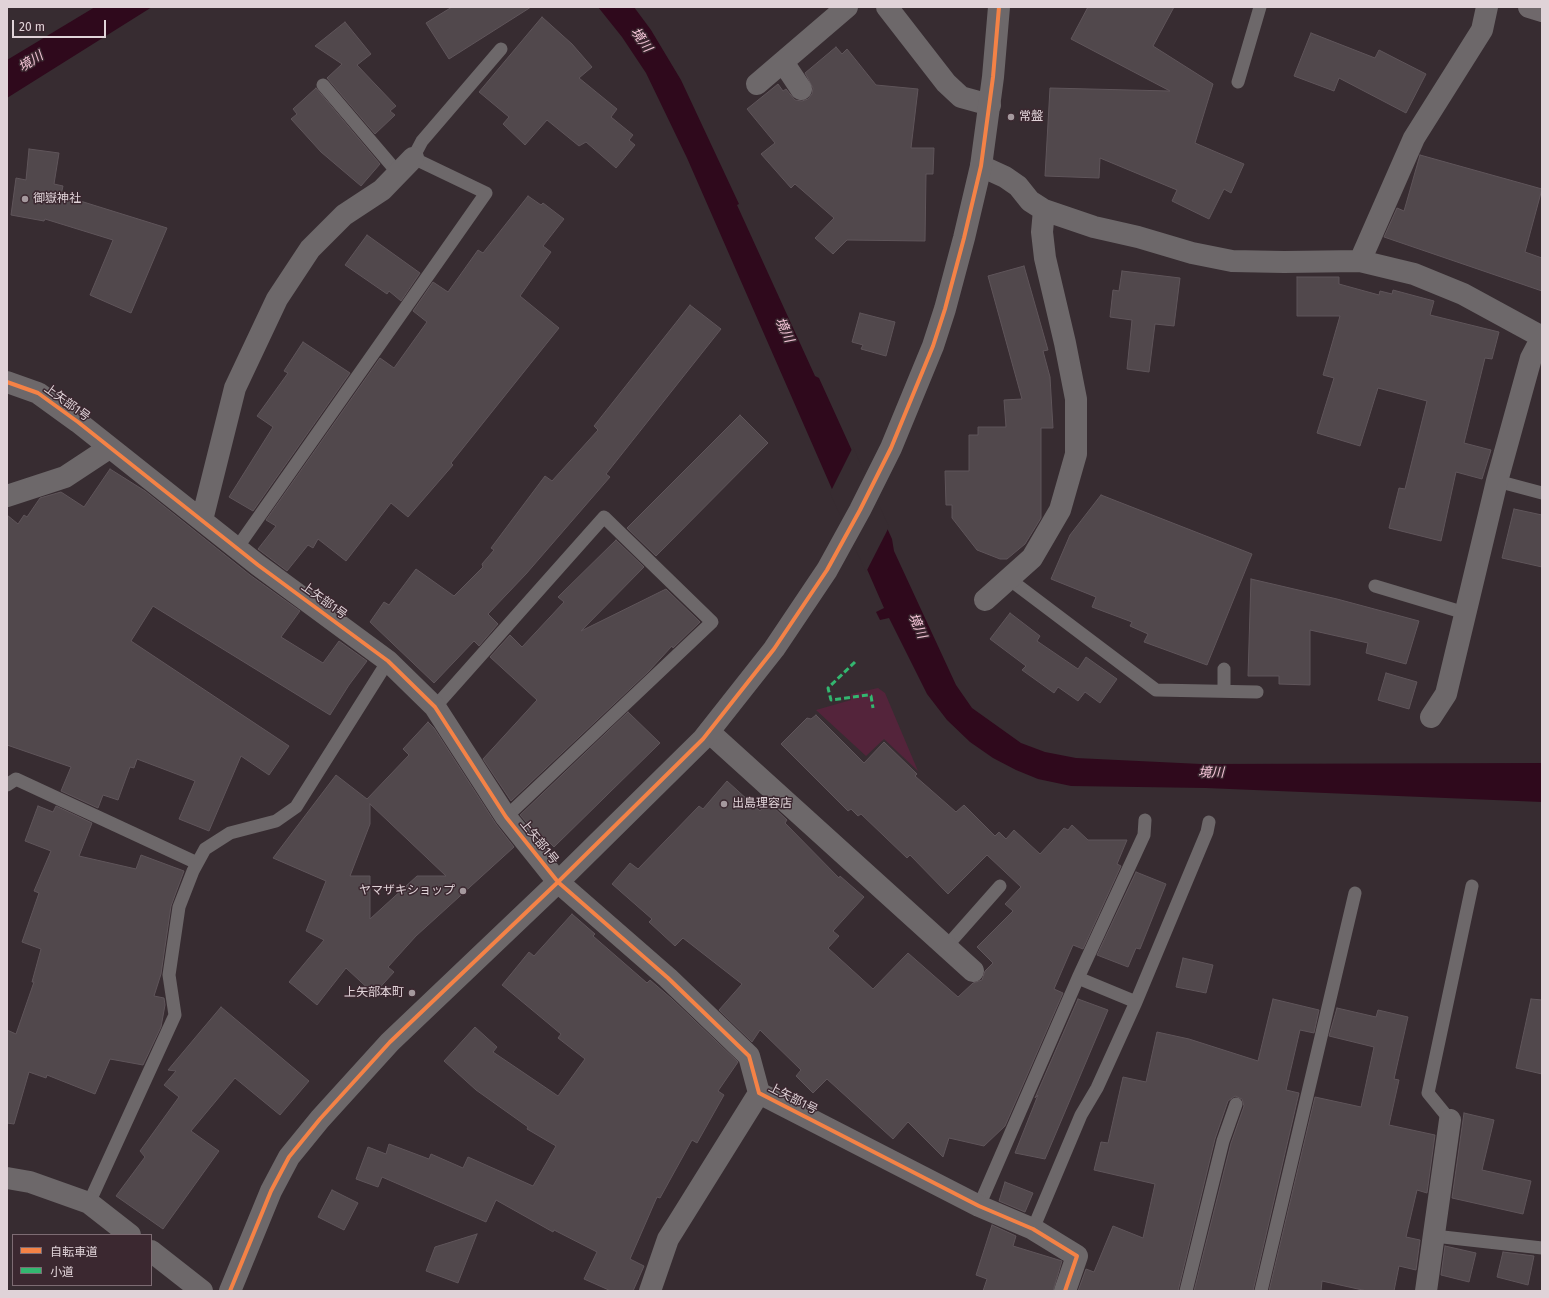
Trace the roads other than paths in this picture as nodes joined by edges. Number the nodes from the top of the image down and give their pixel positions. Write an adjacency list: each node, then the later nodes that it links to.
1 (847, 7): 9 (street)
2 (887, 7): 14 (street)
3 (999, 7): 14 (street)
4 (1260, 7): 10 (lane)
5 (1487, 7): 18 (street)
6 (1529, 7): 7 (main road)
7 (1542, 11)
8 (501, 50): 15 (lane)
9 (783, 62): 11 (street); 13 (street)
10 (1238, 82)
11 (757, 84)
12 (323, 85): 15 (lane)
13 (801, 89)
14 (990, 105): 16 (street)
15 (405, 166): 25 (street); 26 (lane)
16 (981, 166): 17 (street); 37 (street)
17 (1044, 210): 18 (street); 27 (street)
18 (1360, 261): 19 (street)
19 (1542, 337): 22 (street)
20 (7, 382): 21 (street, 上矢部1号)
21 (109, 448): 24 (street); 25 (street, 上矢部1号)
22 (1497, 481): 23 (lane); 30 (street)
23 (1542, 493)
24 (7, 496)
25 (202, 520): 26 (street, 上矢部1号)
26 (237, 548): 31 (street, 上矢部1号)
27 (1009, 579): 29 (street); 33 (lane)
28 (1374, 586): 30 (lane)
29 (984, 600)
30 (1465, 613): 36 (street)
31 (388, 660): 35 (street, 上矢部1号); 42 (lane)
32 (1224, 669): 33 (lane)
33 (1224, 692): 34 (lane)
34 (1257, 692)
35 (435, 707): 39 (street, 上矢部1号); 39 (lane)
36 (1431, 717)
37 (709, 732): 43 (street); 47 (street)
38 (7, 785): 42 (lane)
39 (506, 817): 43 (street, 上矢部1号)
40 (1145, 820): 49 (lane)
41 (1209, 822): 50 (lane)
42 (197, 863): 55 (lane)
43 (558, 882): 51 (street, 上矢部1号); 63 (street)
44 (1000, 886): 47 (lane)
45 (1472, 886): 53 (lane)
46 (1355, 893): 67 (lane)
47 (946, 947): 48 (street)
48 (973, 971)
49 (1078, 978): 50 (lane); 56 (lane)
50 (1136, 1002): 57 (lane)
51 (759, 1093): 56 (street, 上矢部1号); 64 (street)
52 (1236, 1104): 66 (lane)
53 (1450, 1120): 59 (street)
54 (7, 1178): 55 (street)
55 (89, 1203): 58 (street)
56 (979, 1206): 57 (street, 上矢部1号)
57 (1033, 1229): 65 (street, 上矢部1号)
58 (129, 1234)
59 (1434, 1236): 60 (lane); 68 (street)
60 (1542, 1248)
61 (152, 1252): 62 (street)
62 (202, 1291)
63 (230, 1291)
64 (650, 1291)
65 (1065, 1291)
66 (1186, 1291)
67 (1261, 1291)
68 (1426, 1291)

